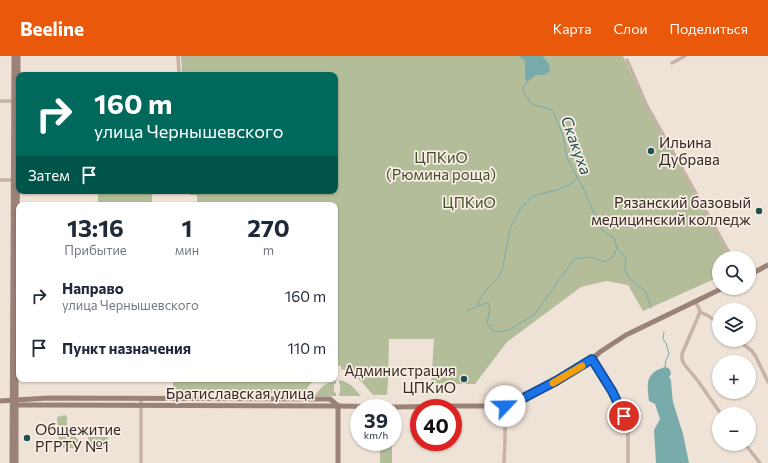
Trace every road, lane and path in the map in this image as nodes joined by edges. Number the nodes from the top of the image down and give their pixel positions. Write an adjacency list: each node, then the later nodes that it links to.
1 (14, 56): 9 (street)
2 (18, 56): 7 (street)
3 (178, 56): 8 (street)
4 (685, 56): 6 (street)
5 (627, 60): 16 (street)
6 (672, 63)
7 (18, 72)
8 (179, 72)
9 (16, 88)
10 (0, 101): 11 (street)
11 (16, 104)
12 (16, 129): 15 (street)
13 (16, 164): 19 (street)
14 (0, 180): 15 (street)
15 (14, 180): 19 (street)
16 (728, 251)
17 (768, 266): 18 (street)
18 (756, 272)
19 (14, 284): 29 (street)
20 (712, 294): 21 (street, Братиславская улица)
21 (695, 302): 22 (street); 25 (street, Братиславская улица)
22 (700, 312): 23 (street); 33 (street)
23 (712, 319)
24 (747, 347): 26 (street)
25 (592, 359): 32 (street, Братиславская улица); 40 (street)
26 (768, 382)
27 (141, 399): 29 (street, Братиславская улица); 30 (street); 31 (street, Братиславская улица)
28 (0, 401): 29 (street)
29 (15, 402): 30 (street, Братиславская улица); 35 (street); 36 (street)
30 (142, 405): 31 (street, Братиславская улица); 37 (street)
31 (338, 406): 32 (street, Братиславская улица); 38 (street)
32 (505, 406): 39 (street)
33 (716, 407)
34 (751, 451): 41 (street)
35 (12, 463)
36 (16, 463)
37 (141, 463)
38 (338, 463)
39 (504, 463)
40 (628, 463)
41 (760, 463)

